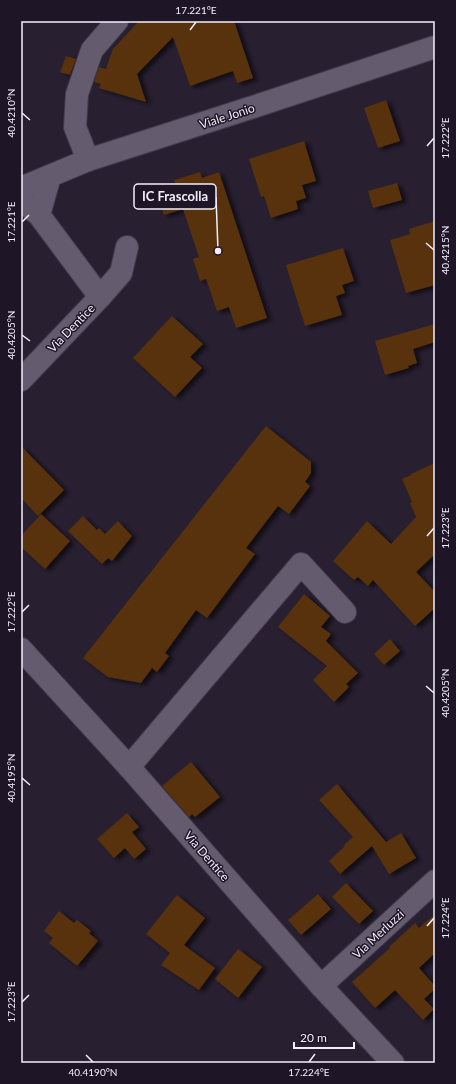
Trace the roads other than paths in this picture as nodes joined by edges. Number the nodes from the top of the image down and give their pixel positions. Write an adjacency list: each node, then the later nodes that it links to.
1 (117, 21): 3 (street)
2 (435, 47): 3 (street, Viale Jonio)
3 (88, 160): 4 (street, Viale Jonio)
4 (50, 176): 5 (street, Viale Jonio); 7 (street)
5 (21, 188)
6 (21, 200): 7 (street, Via Dentice)
7 (39, 215): 9 (street, Via Dentice)
8 (127, 247): 9 (street)
9 (100, 297): 10 (street, Via Dentice)
10 (21, 380)
11 (345, 612): 13 (street)
12 (21, 649): 13 (street, Via Dentice)
13 (129, 767): 15 (street, Via Dentice)
14 (435, 881): 15 (street, Via Merluzzi)
15 (322, 986): 16 (street, Via Dentice)
16 (393, 1063)

